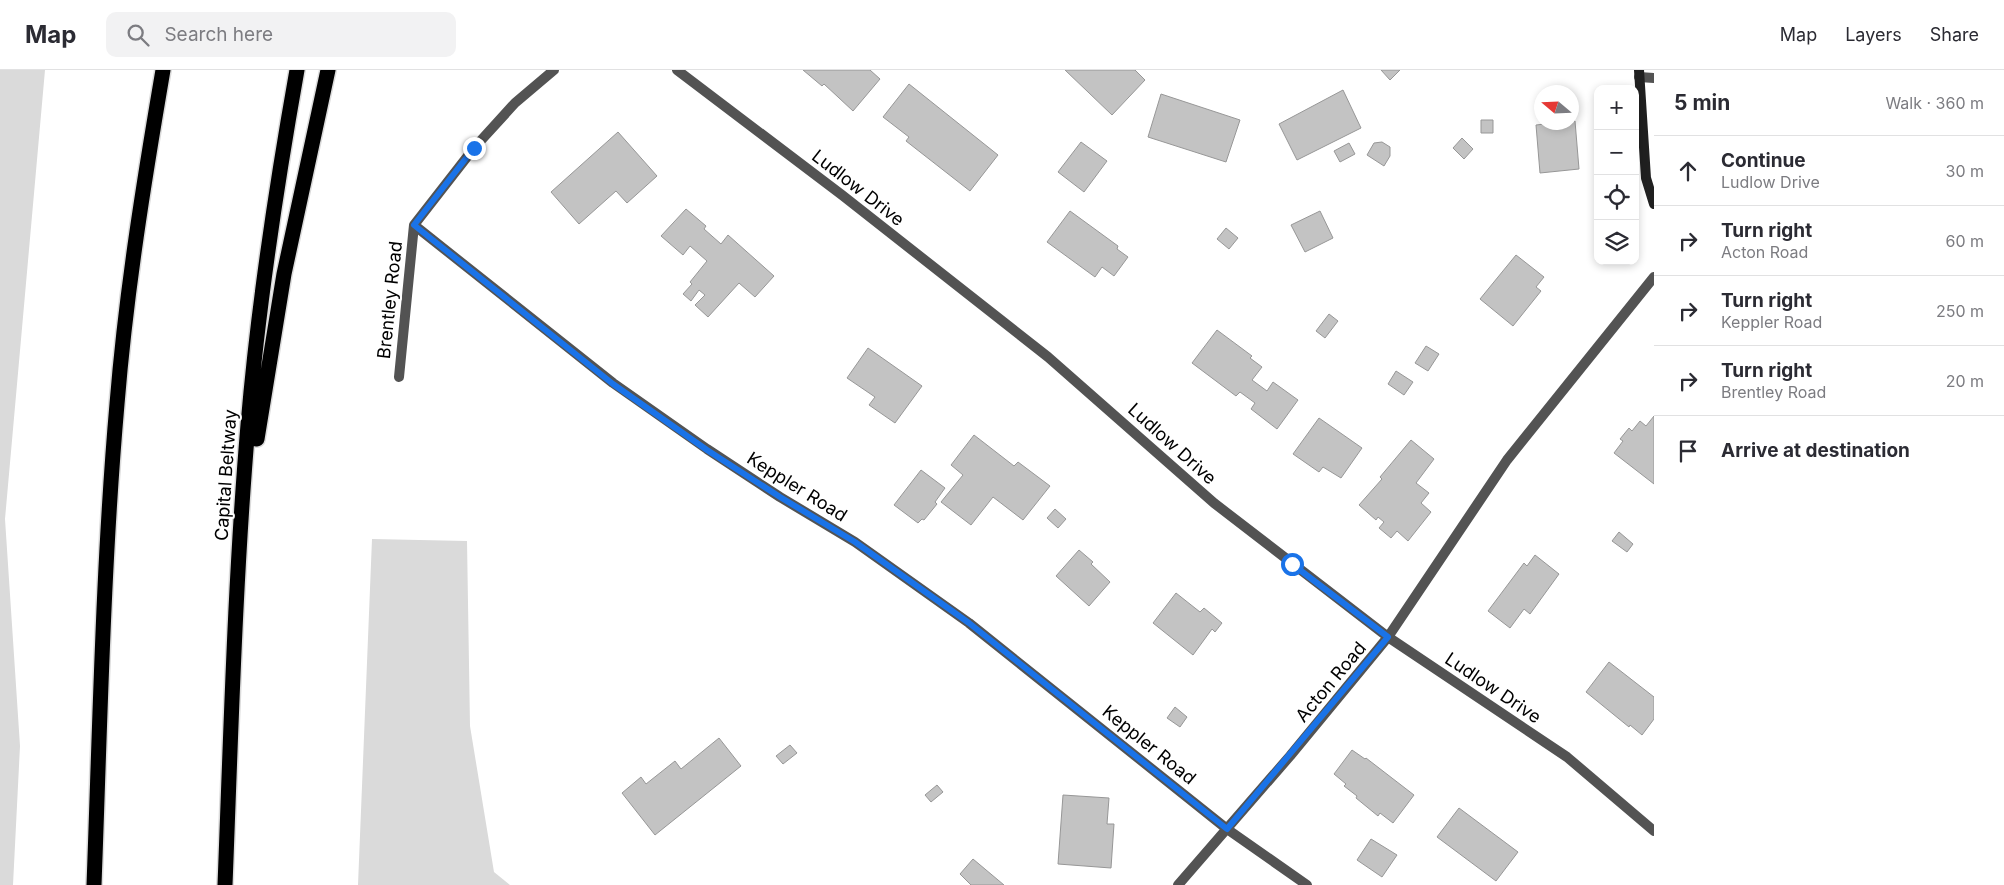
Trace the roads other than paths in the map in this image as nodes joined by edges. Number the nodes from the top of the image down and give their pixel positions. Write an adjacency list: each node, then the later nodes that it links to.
1 (163, 70): 16 (highway)
2 (297, 70): 12 (highway, Capital Beltway)
3 (328, 70): 12 (highway)
4 (554, 70): 9 (street, Brentley Road)
5 (677, 70): 13 (street, Ludlow Drive)
6 (1639, 74): 7 (street); 8 (street)
7 (1654, 78)
8 (1654, 204)
9 (414, 225): 11 (street, Brentley Road); 14 (street, Keppler Road)
10 (1654, 278): 13 (street, Acton Road)
11 (399, 377)
12 (236, 596): 17 (highway, Capital Beltway)
13 (1388, 637): 14 (street, Acton Road); 15 (street, Ludlow Drive)
14 (1227, 829): 18 (street, Acton Road); 19 (street, Keppler Road)
15 (1654, 831)
16 (94, 885)
17 (225, 885)
18 (1178, 885)
19 (1307, 885)

